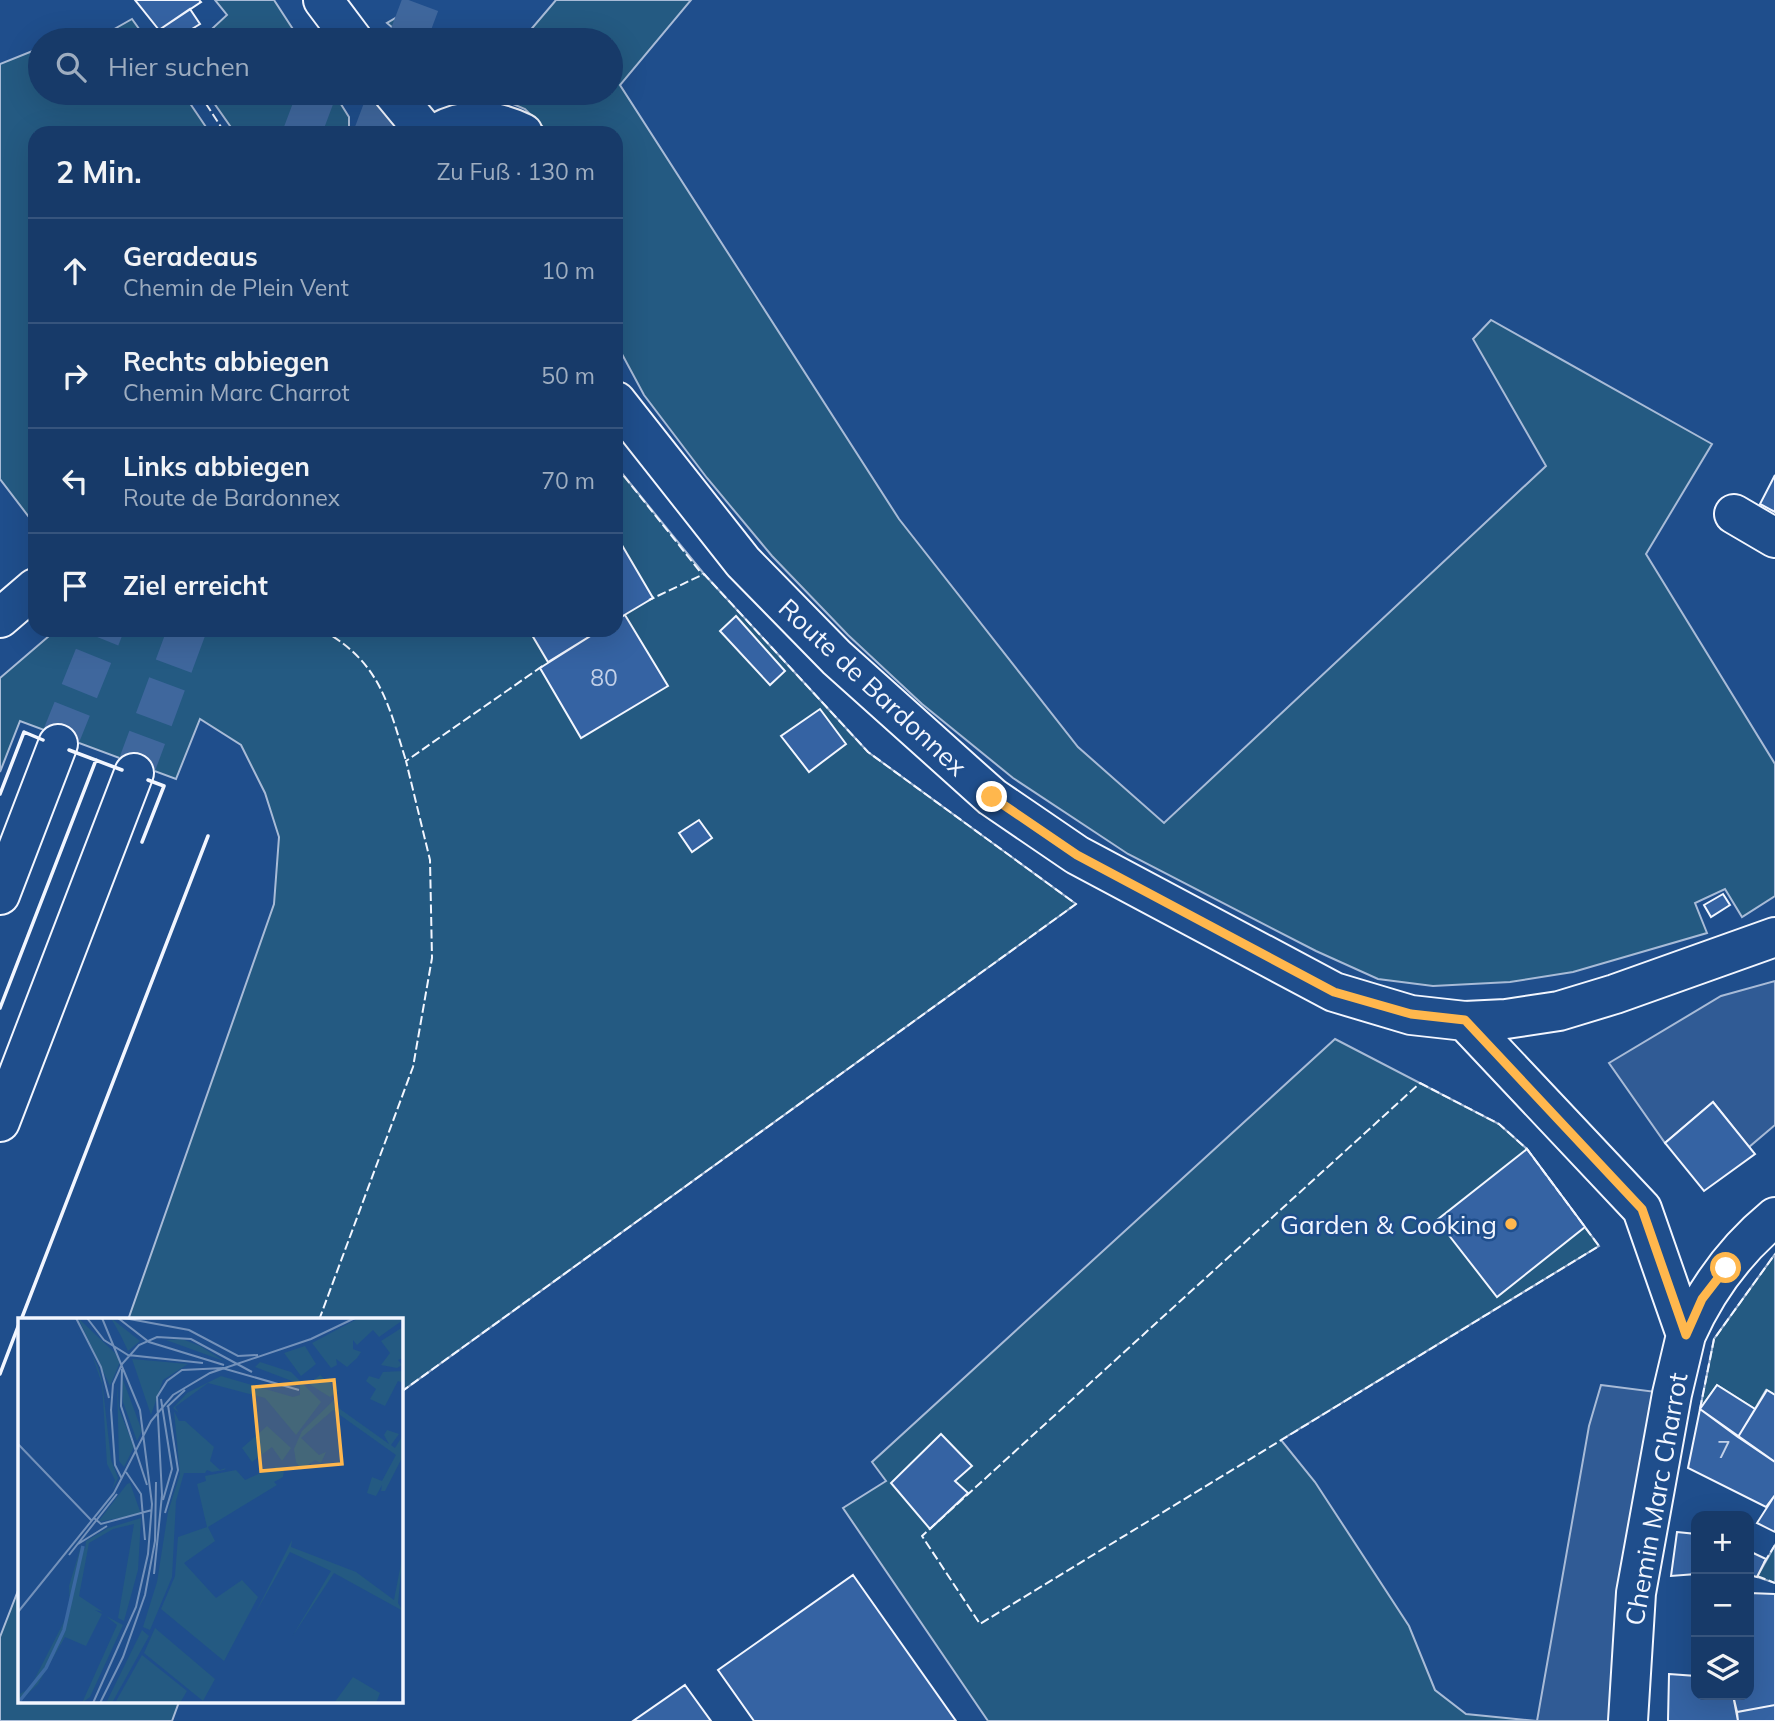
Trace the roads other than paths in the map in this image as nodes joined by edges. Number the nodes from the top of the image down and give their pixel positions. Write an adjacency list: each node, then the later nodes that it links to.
1 (323, 0): 2 (main road)
2 (343, 28)
3 (403, 105): 4 (main road)
4 (420, 126)
5 (454, 126): 6 (main road)
6 (504, 126)
7 (623, 410): 16 (main road, Route de Bardonnex)
8 (1734, 514): 9 (main road)
9 (1775, 538)
10 (28, 594): 11 (main road)
11 (0, 618)
12 (58, 744): 14 (main road)
13 (134, 773): 17 (main road)
14 (0, 895)
15 (1775, 937): 16 (main road, Route de Bardonnex)
16 (1465, 1020): 19 (main road, Chemin Marc Charrot)
17 (0, 1122)
18 (1775, 1217): 19 (main road)
19 (1686, 1335): 20 (main road, Chemin Marc Charrot)
20 (1628, 1721)

